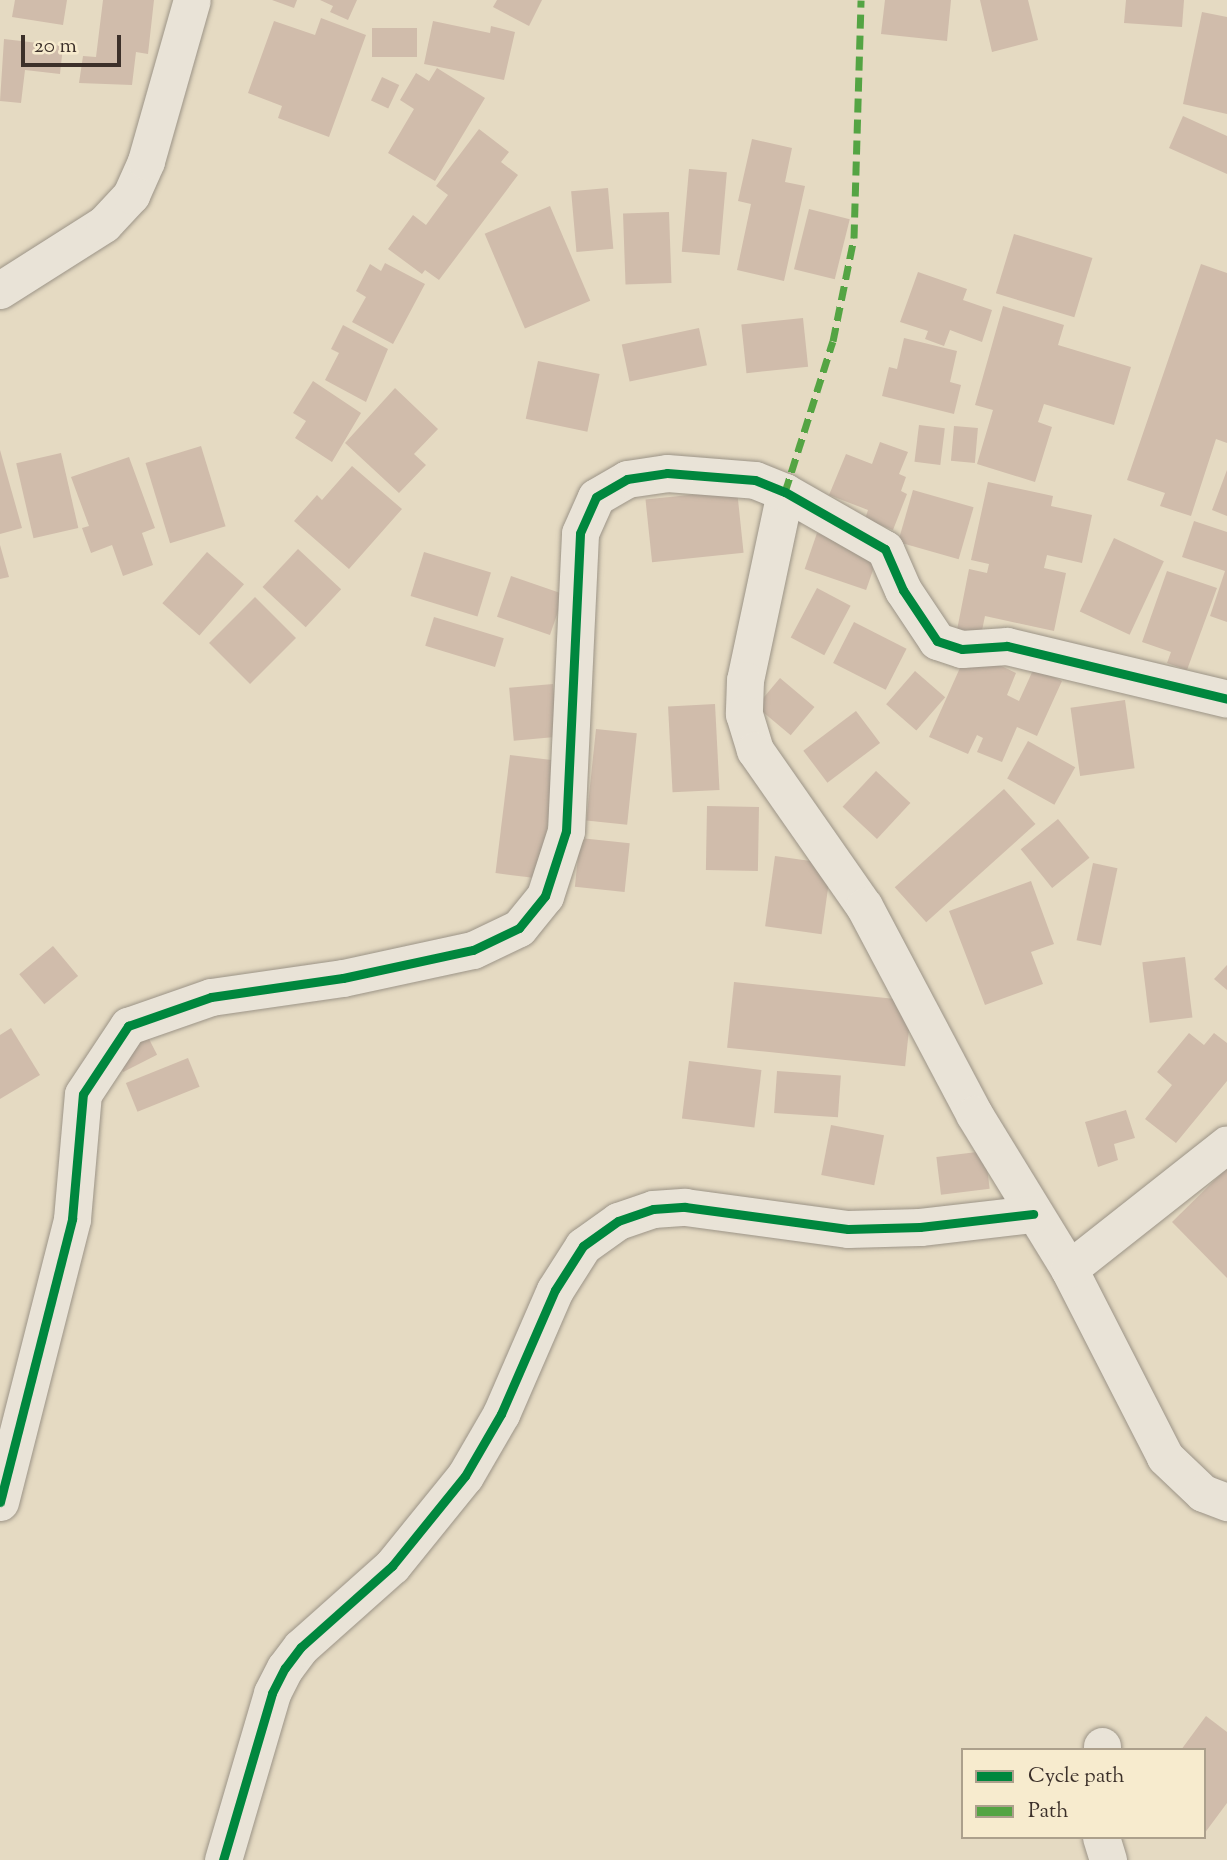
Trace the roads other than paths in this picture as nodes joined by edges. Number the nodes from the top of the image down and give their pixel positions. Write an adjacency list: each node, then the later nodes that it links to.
1 (192, 0): 2 (street)
2 (0, 290)
3 (785, 492): 4 (street); 6 (street); 8 (street)
4 (1227, 699)
5 (1227, 1144): 7 (street)
6 (1033, 1213): 7 (street); 11 (street)
7 (1069, 1269): 9 (street)
8 (0, 1502)
9 (1227, 1502)
10 (1102, 1839): 12 (street)
11 (225, 1859)
12 (1108, 1860)

